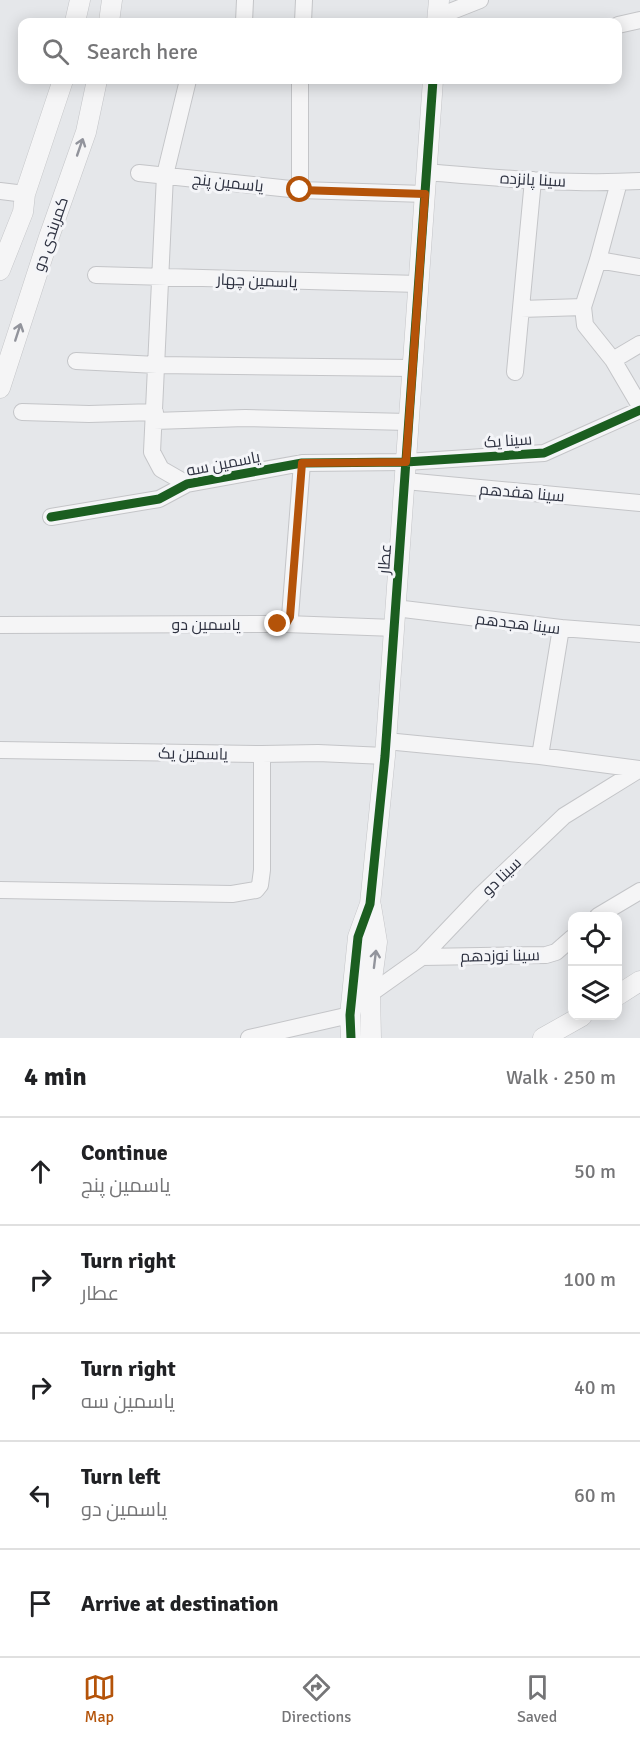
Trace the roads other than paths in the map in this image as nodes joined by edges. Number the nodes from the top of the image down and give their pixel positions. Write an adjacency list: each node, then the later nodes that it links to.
1 (80, 0): 7 (street)
2 (112, 0): 8 (street)
3 (245, 0): 9 (street)
4 (304, 0): 10 (street)
5 (480, 0): 6 (street)
6 (438, 13)
7 (76, 18)
8 (110, 18)
9 (244, 18)
10 (303, 18)
11 (640, 20): 12 (street)
12 (622, 24)
13 (62, 84): 26 (street, کمربندی دو)
14 (96, 84): 43 (street, کمربندی دو, one-way to 14)
15 (187, 84): 20 (street)
16 (300, 84): 24 (street)
17 (433, 84): 19 (street, عطار)
18 (139, 172): 20 (street, یاسمین پنج)
19 (426, 172): 21 (street, سینا پانزده); 27 (street, عطار)
20 (165, 175): 24 (street, یاسمین پنج); 33 (street)
21 (533, 180): 23 (street, سینا پانزده); 36 (street)
22 (640, 181): 23 (street, سینا پانزده)
23 (619, 182): 29 (street)
24 (300, 190): 27 (street, یاسمین پنج)
25 (0, 191): 26 (street)
26 (25, 194): 28 (street, کمربندی دو)
27 (425, 194): 34 (street, عطار)
28 (7, 233): 31 (street, کمربندی دو)
29 (598, 260): 30 (street); 35 (street)
30 (640, 267)
31 (0, 270)
32 (96, 275): 33 (street, یاسمین چهار)
33 (160, 277): 34 (street, یاسمین چهار); 40 (street)
34 (419, 284): 41 (street, عطار)
35 (583, 308): 36 (street); 38 (street)
36 (521, 309): 42 (street)
37 (640, 344): 38 (street)
38 (613, 360): 44 (street)
39 (76, 361): 40 (street)
40 (157, 365): 41 (street); 46 (street)
41 (412, 368): 47 (street, عطار)
42 (515, 372)
43 (0, 388)
44 (640, 408): 49 (street, سینا یک)
45 (22, 411): 46 (street)
46 (154, 417): 47 (street); 50 (street)
47 (408, 422): 49 (street, عطار)
48 (302, 463): 49 (street, یاسمین سه); 50 (street, یاسمین سه); 54 (street)
49 (405, 472): 51 (street, سینا هفدهم); 53 (street, عطار)
50 (187, 484): 52 (street, یاسمین سه)
51 (640, 503)
52 (51, 517)
53 (395, 608): 56 (street, عطار); 57 (street, سینا هجدهم)
54 (286, 624): 55 (street, یاسمین دو); 56 (street, یاسمین دو)
55 (0, 625)
56 (395, 628): 59 (street, عطار)
57 (561, 628): 58 (street, سینا هجدهم); 62 (street)
58 (640, 634)
59 (386, 749): 61 (street, یاسمین یک); 62 (street, یاسمین یک); 66 (street, عطار)
60 (0, 750): 61 (street, یاسمین یک)
61 (262, 754): 64 (street)
62 (540, 756): 63 (street, یاسمین یک)
63 (640, 769): 69 (street, سینا دو)
64 (0, 890)
65 (640, 891): 67 (street)
66 (370, 904): 70 (street, عطار, one-way to 66); 71 (street, عطار)
67 (605, 912)
68 (568, 942): 69 (street, سینا نوزدهم)
69 (422, 957): 70 (street, سینا دو)
70 (370, 994): 75 (street, عطار)
71 (350, 1015): 73 (street); 74 (street, عطار)
72 (575, 1020): 76 (street)
73 (249, 1038)
74 (351, 1038)
75 (371, 1038)
76 (543, 1038)

